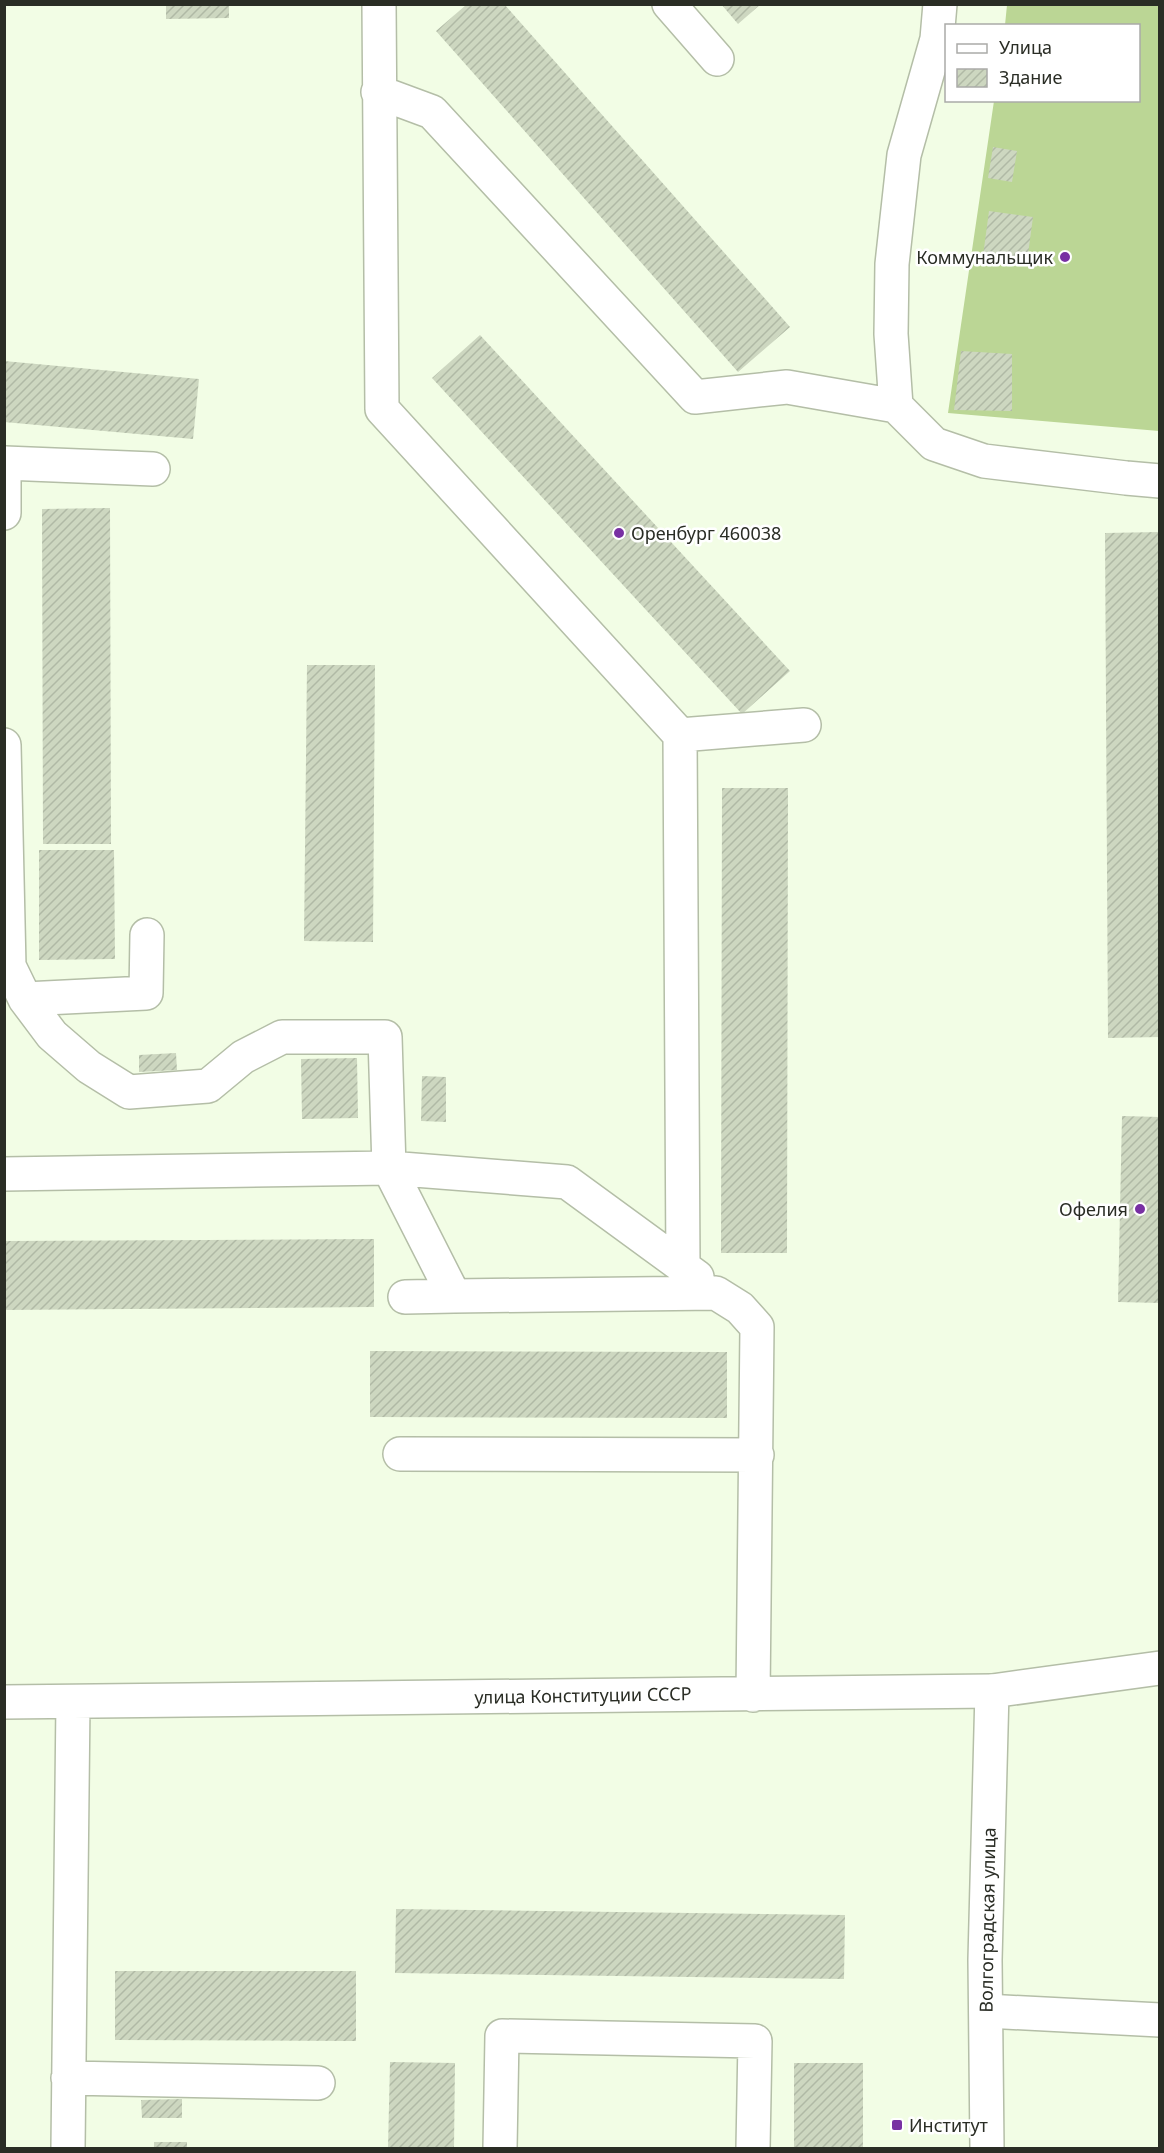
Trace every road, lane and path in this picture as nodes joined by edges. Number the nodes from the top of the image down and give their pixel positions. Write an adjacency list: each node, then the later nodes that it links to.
1 (379, 4): 5 (street)
2 (669, 4): 4 (street)
3 (940, 4): 6 (street)
4 (717, 59)
5 (378, 92): 6 (street); 12 (street)
6 (896, 406): 9 (street)
7 (5, 463): 8 (street); 10 (street)
8 (153, 469)
9 (1160, 481)
10 (4, 513)
11 (804, 725): 12 (street)
12 (681, 735): 18 (street)
13 (4, 745): 15 (street)
14 (147, 935): 15 (street)
15 (25, 999): 16 (street)
16 (389, 1168): 17 (street); 18 (street); 20 (street)
17 (4, 1174)
18 (683, 1267): 19 (street)
19 (716, 1293): 20 (street); 23 (street)
20 (454, 1296): 21 (street)
21 (405, 1297)
22 (400, 1454): 23 (street)
23 (757, 1455): 26 (street)
24 (1160, 1668): 25 (street, улица Конституции СССР)
25 (992, 1691): 26 (street, улица Конституции СССР); 29 (street, Волгоградская улица)
26 (753, 1695): 28 (street, улица Конституции СССР)
27 (4, 1702): 28 (street, улица Конституции СССР)
28 (73, 1702): 31 (street)
29 (986, 2011): 30 (street); 36 (street, Волгоградская улица)
30 (1160, 2020)
31 (68, 2078): 32 (street); 33 (street)
32 (318, 2084)
33 (68, 2148)
34 (500, 2148): 35 (street)
35 (753, 2148)
36 (987, 2148)

